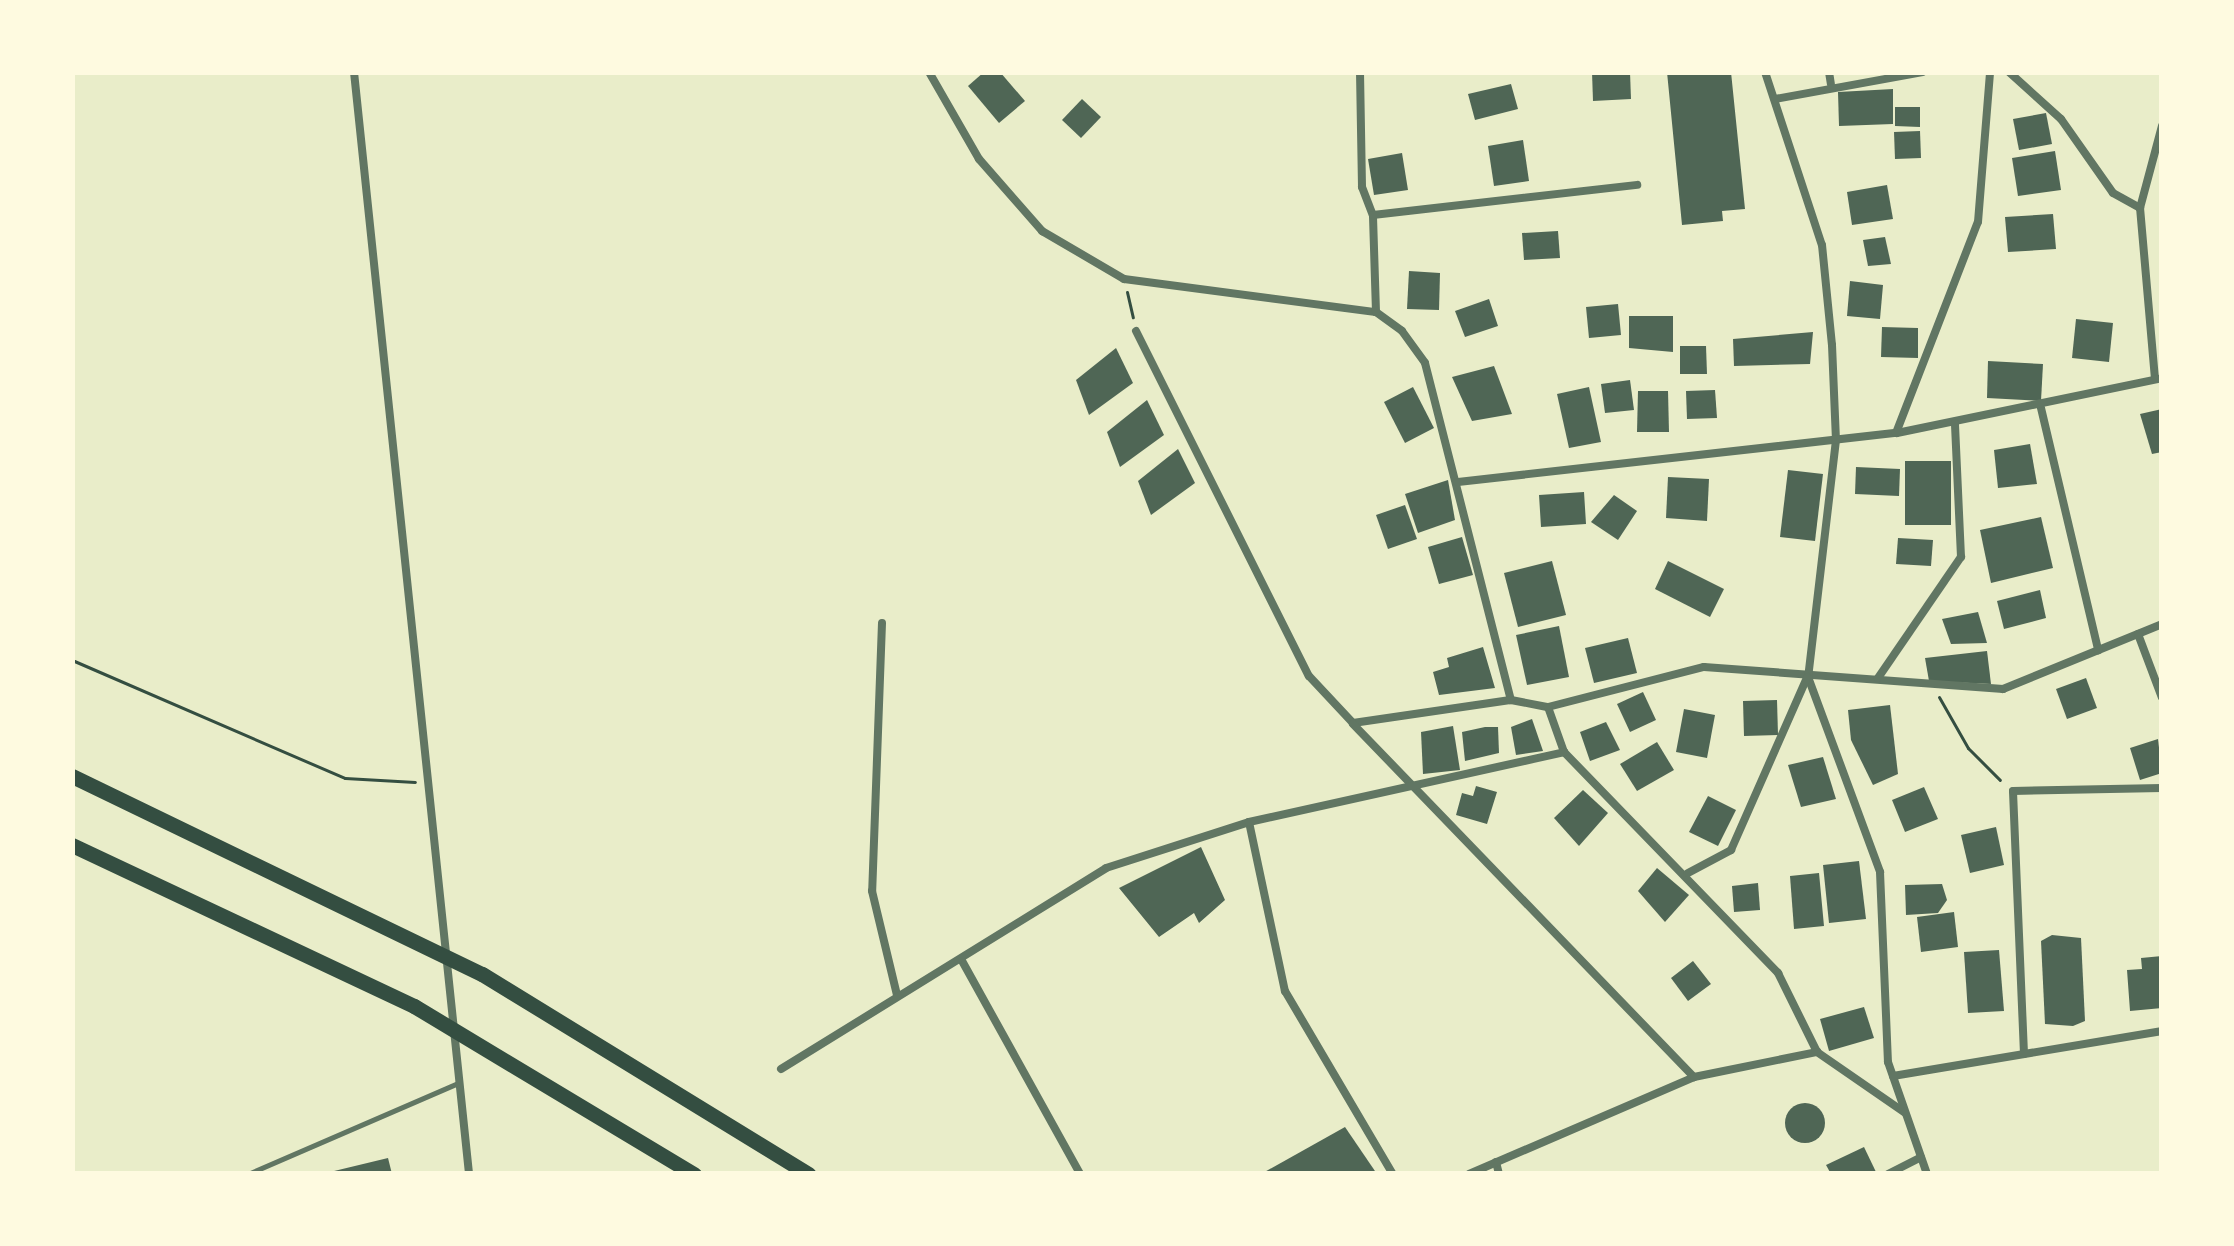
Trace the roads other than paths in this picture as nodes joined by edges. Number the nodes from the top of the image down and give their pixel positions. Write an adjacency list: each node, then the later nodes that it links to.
1 (353, 72): 48 (street)
2 (929, 72): 15 (street)
3 (1360, 72): 14 (street)
4 (1765, 72): 10 (street)
5 (1829, 72): 9 (street)
6 (1923, 72): 9 (street)
7 (1990, 72): 20 (street)
8 (2008, 72): 13 (street)
9 (1831, 84): 10 (street)
10 (1775, 99): 21 (street)
11 (2162, 126): 13 (street)
12 (1637, 185): 14 (street)
13 (2140, 208): 17 (street)
14 (1373, 215): 15 (street)
15 (1376, 312): 22 (street)
16 (1136, 331): 32 (street)
17 (2158, 379): 18 (street)
18 (2041, 408): 19 (street); 26 (street)
19 (1955, 423): 20 (street); 28 (street)
20 (1896, 433): 21 (street)
21 (1836, 440): 22 (street); 27 (street)
22 (1458, 482): 30 (street)
23 (882, 622): 41 (street)
24 (2162, 624): 25 (street)
25 (2138, 634): 26 (street); 29 (street)
26 (2098, 650): 28 (street)
27 (1808, 676): 28 (street); 31 (street); 39 (street); 46 (street)
28 (1877, 680)
29 (2162, 698)
30 (1511, 700): 31 (street); 32 (street)
31 (1549, 707): 33 (street)
32 (1353, 724): 35 (street)
33 (1564, 752): 35 (street); 39 (street)
34 (72, 776): 55 (highway)
35 (1408, 788): 37 (street); 47 (street)
36 (2162, 788): 44 (street)
37 (1249, 822): 40 (street); 57 (street)
38 (72, 845): 54 (highway)
39 (1687, 873): 43 (street)
40 (961, 959): 41 (street); 56 (street)
41 (897, 995): 45 (street)
42 (2162, 1031): 44 (street)
43 (1817, 1052): 47 (street); 49 (street)
44 (2024, 1054): 46 (street)
45 (781, 1069)
46 (1893, 1076): 49 (street)
47 (1694, 1077): 51 (street)
48 (456, 1084): 52 (lane); 53 (street)
49 (1906, 1113): 50 (street)
50 (1921, 1156): 60 (street); 61 (street)
51 (1496, 1162): 58 (street); 59 (street)
52 (248, 1174)
53 (469, 1174)
54 (694, 1174)
55 (808, 1174)
56 (1080, 1174)
57 (1393, 1174)
58 (1469, 1174)
59 (1499, 1174)
60 (1888, 1174)
61 (1927, 1174)

